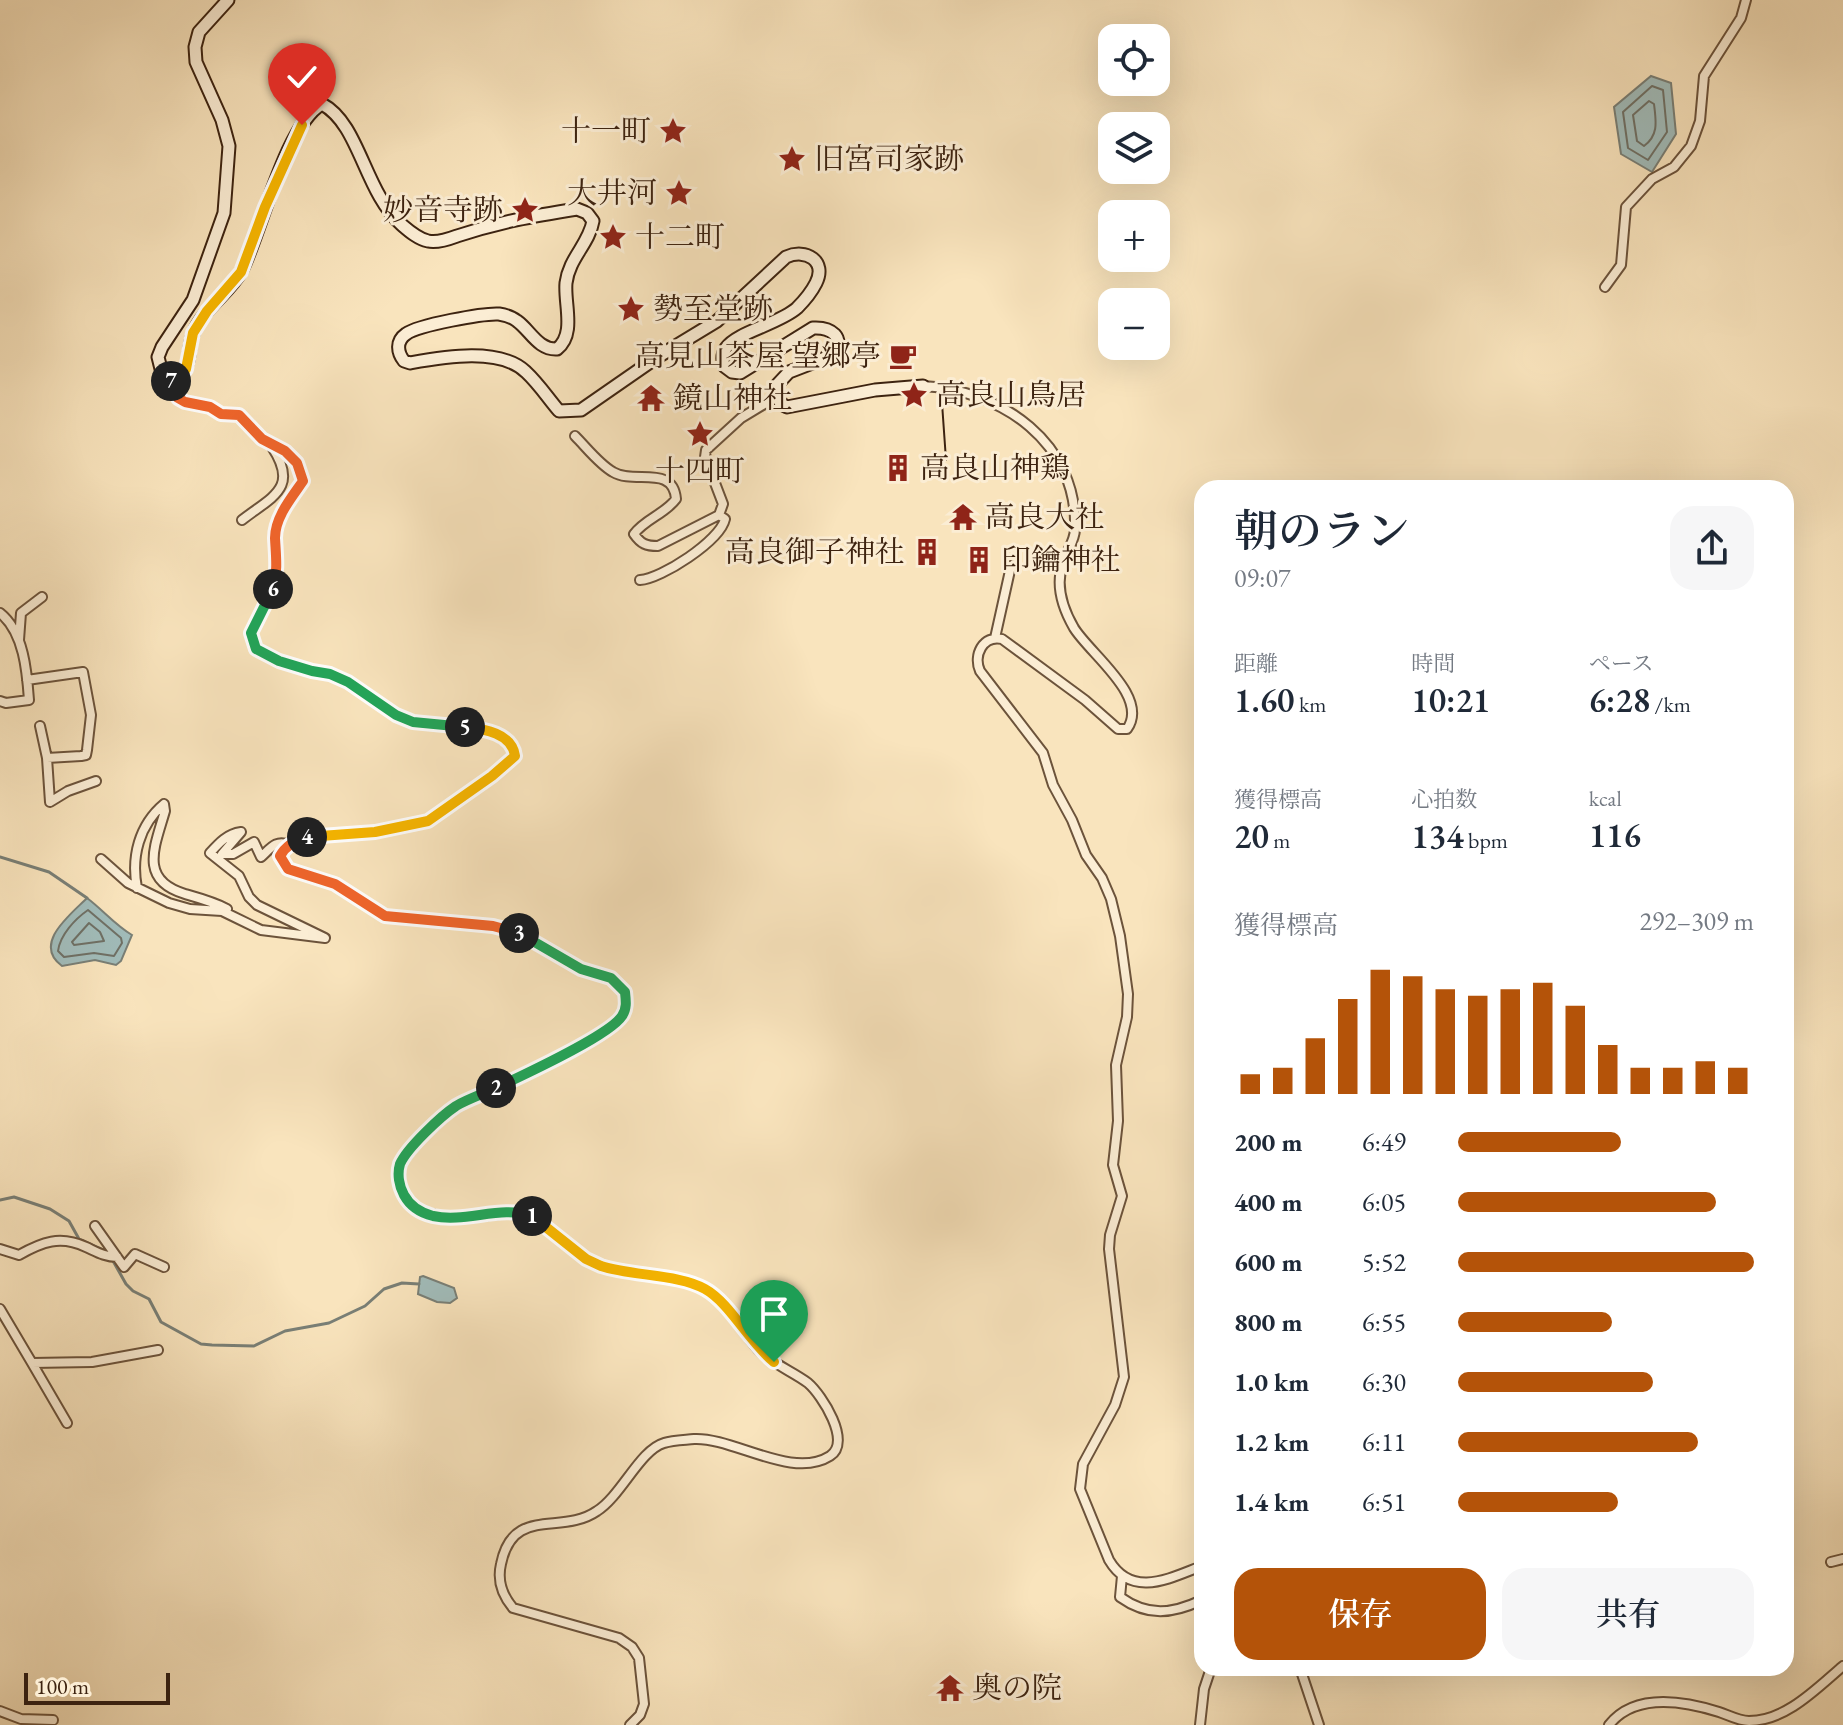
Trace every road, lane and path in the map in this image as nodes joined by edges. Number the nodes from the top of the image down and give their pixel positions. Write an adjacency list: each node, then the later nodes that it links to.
1 (228, 0): 4 (main road)
2 (1746, 0): 3 (street)
3 (1605, 287)
4 (171, 381): 6 (main road); 8 (street)
5 (923, 386): 6 (main road); 15 (street)
6 (776, 397): 9 (street)
7 (575, 436): 9 (street)
8 (271, 446): 10 (street); 22 (street)
9 (719, 515): 12 (street)
10 (242, 520)
11 (1011, 566): 15 (street)
12 (640, 580)
13 (42, 597): 16 (street)
14 (0, 613): 16 (street)
15 (995, 638): 39 (street)
16 (19, 640): 17 (street)
17 (27, 680): 18 (street); 20 (street)
18 (0, 701)
19 (40, 726): 20 (street)
20 (47, 758): 21 (street)
21 (96, 781)
22 (289, 845): 23 (street); 25 (street)
23 (261, 857): 25 (street); 27 (street)
24 (101, 859): 26 (street)
25 (281, 859): 46 (street)
26 (137, 888): 27 (street); 27 (street)
27 (235, 917)
28 (95, 1226): 30 (street)
29 (0, 1249): 30 (street)
30 (112, 1257): 31 (street)
31 (164, 1267)
32 (0, 1309): 34 (street)
33 (158, 1350): 34 (street)
34 (32, 1363): 35 (street)
35 (67, 1423)
36 (1843, 1559): 37 (street)
37 (1831, 1562)
38 (1194, 1569): 39 (street)
39 (1122, 1576): 40 (street)
40 (1194, 1603)
41 (1843, 1666): 49 (street)
42 (1208, 1676): 47 (street)
43 (1303, 1676): 48 (street)
44 (0, 1711): 45 (street)
45 (53, 1720)
46 (630, 1725)
47 (1200, 1725)
48 (1319, 1725)
49 (1609, 1725)

